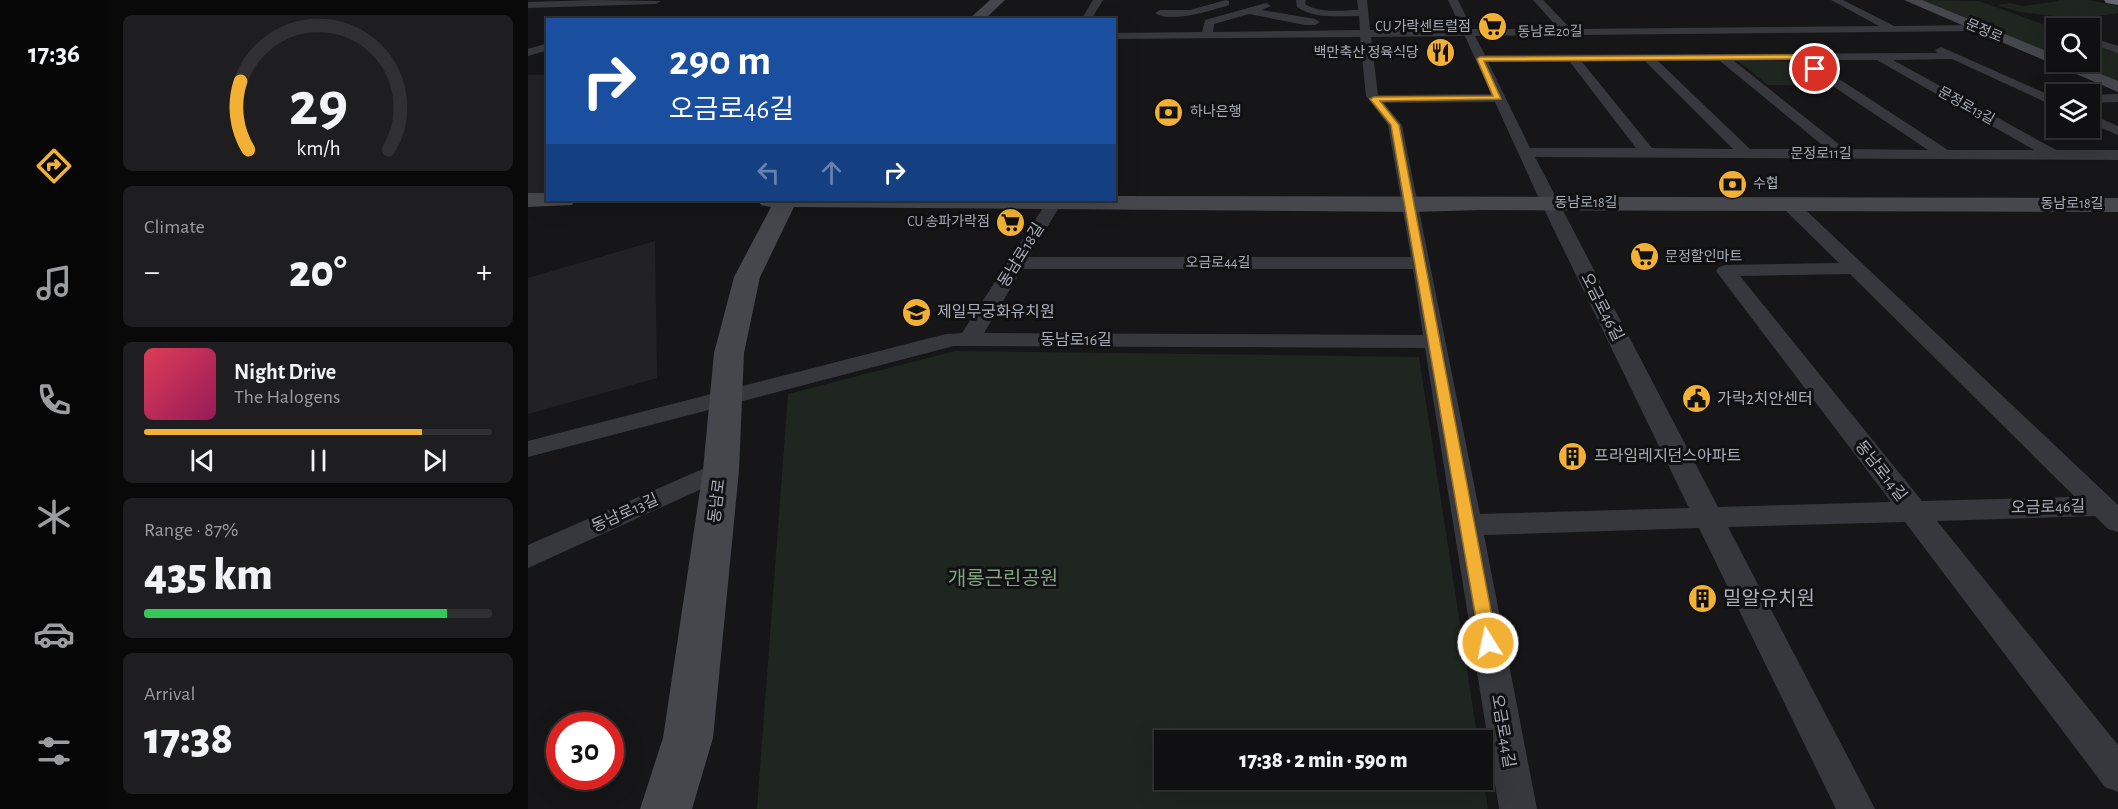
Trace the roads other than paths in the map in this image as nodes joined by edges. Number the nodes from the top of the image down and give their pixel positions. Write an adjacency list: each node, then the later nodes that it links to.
1 (998, 0): 18 (street)
2 (1098, 0): 19 (street)
3 (1167, 0): 16 (street)
4 (1234, 0): 16 (street)
5 (1453, 0): 23 (street, 오금로46길)
6 (1538, 0): 22 (street)
7 (1836, 0): 21 (street, 동남로20길)
8 (1911, 0): 20 (street, 문정로)
9 (2111, 0): 11 (highway)
10 (658, 1): 13 (street); 15 (street)
11 (2118, 2)
12 (1292, 4): 14 (street); 17 (street)
13 (528, 5)
14 (1250, 11): 17 (street); 25 (street)
15 (629, 12)
16 (1160, 13): 24 (street)
17 (1364, 17): 23 (street, 동남로20길); 25 (street, 동남로20길); 44 (street)
18 (977, 18)
19 (1087, 18)
20 (1977, 28): 21 (street, 동남로20길); 33 (street, 문정로)
21 (1893, 29): 22 (street, 동남로20길); 32 (street, 동남로20길)
22 (1568, 32): 23 (street, 동남로20길)
23 (1468, 33): 38 (street, 오금로46길)
24 (1149, 35): 25 (street, 동남로20길); 26 (street, 동남로20길)
25 (1207, 35)
26 (1116, 36)
27 (2100, 43): 29 (street)
28 (546, 46): 30 (street)
29 (2118, 48)
30 (528, 53)
31 (1879, 56): 32 (street); 35 (street); 53 (street, 문정로13길)
32 (1954, 56): 41 (street, 동남로20길)
33 (2046, 56)
34 (1722, 57): 35 (street); 37 (street); 51 (street)
35 (1797, 57): 52 (street)
36 (1573, 58): 37 (street); 38 (street); 49 (street)
37 (1648, 58): 50 (street)
38 (1480, 59): 42 (street, 오금로46길)
39 (2083, 72): 40 (street, 문정로)
40 (2118, 87)
41 (2046, 97)
42 (1498, 98): 44 (street); 48 (street, 오금로46길)
43 (2118, 98): 45 (street)
44 (1374, 99): 61 (street, 오금로44길)
45 (2100, 99)
46 (2100, 123): 47 (street)
47 (2118, 131)
48 (1524, 152): 49 (street, 문정로11길); 59 (street, 오금로46길)
49 (1648, 153): 50 (street, 문정로11길)
50 (1747, 153): 51 (street, 문정로11길)
51 (1842, 154): 52 (street, 문정로11길)
52 (1946, 154): 53 (street, 문정로11길)
53 (2053, 155): 54 (street, 문정로11길)
54 (2118, 155)
55 (528, 200): 56 (street)
56 (546, 200)
57 (780, 201): 68 (street, 동남로)
58 (1055, 201): 61 (street, 동남로18길); 63 (street, 동남로18길)
59 (1549, 203): 60 (street, 동남로18길); 61 (street, 동남로18길); 73 (street, 오금로46길)
60 (1788, 203): 62 (street, 동남로18길); 65 (street)
61 (1411, 205): 64 (street, 오금로44길)
62 (2118, 205)
63 (1016, 263): 64 (street, 오금로44길); 66 (street, 동남로18길)
64 (1419, 263): 67 (street, 오금로44길)
65 (1857, 268): 71 (street, 동남로14길); 72 (street)
66 (969, 339): 67 (street, 동남로16길); 68 (street, 동남로16길)
67 (1433, 342): 74 (street, 오금로44길)
68 (726, 399): 69 (street, 동남로16길); 70 (street, 동남로)
69 (528, 449)
70 (721, 470): 75 (street, 동남로13길); 77 (street, 동남로)
71 (1911, 510): 72 (street, 오금로46길); 73 (street, 오금로46길); 76 (street, 동남로14길)
72 (2110, 514)
73 (1708, 516): 74 (street, 오금로46길); 79 (street, 오금로46길)
74 (1466, 525): 78 (street, 오금로44길)
75 (528, 557)
76 (2118, 774)
77 (666, 809)
78 (1518, 809)
79 (1856, 809)

